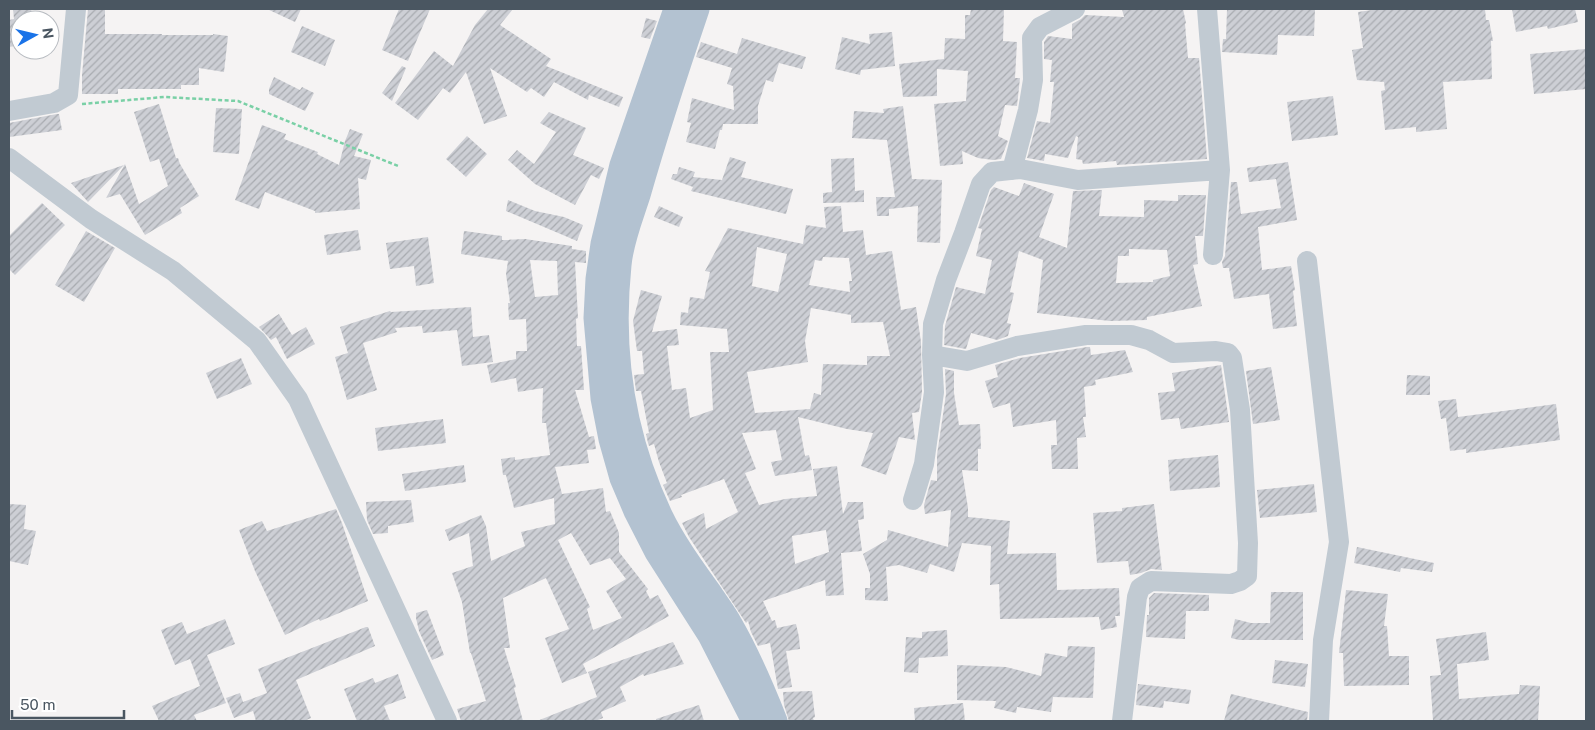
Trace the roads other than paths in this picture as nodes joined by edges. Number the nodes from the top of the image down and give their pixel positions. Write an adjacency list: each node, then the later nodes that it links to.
1 (76, 9): 6 (street)
2 (676, 9): 15 (main road)
3 (697, 9): 16 (main road)
4 (1075, 9): 8 (street)
5 (1207, 9): 9 (street)
6 (9, 112)
7 (9, 158): 14 (street)
8 (1012, 170): 9 (street); 12 (street)
9 (1220, 170): 10 (street)
10 (1214, 255)
11 (1307, 261): 18 (street)
12 (932, 355): 13 (street); 17 (street)
13 (913, 500)
14 (447, 721)
15 (754, 721)
16 (775, 721)
17 (1122, 721)
18 (1319, 721)

